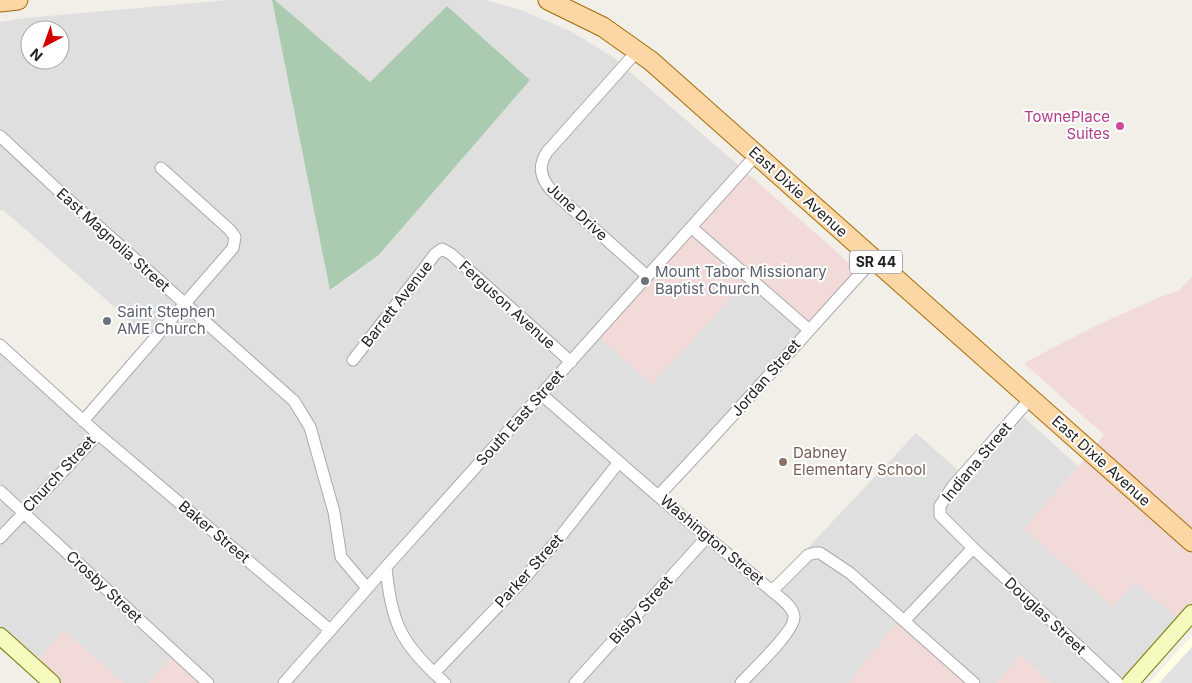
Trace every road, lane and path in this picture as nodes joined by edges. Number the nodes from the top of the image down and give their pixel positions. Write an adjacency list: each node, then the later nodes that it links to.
1 (18, 0): 3 (main road)
2 (548, 0): 4 (main road, East Dixie Avenue / SR 44)
3 (0, 2)
4 (638, 50): 6 (main road, East Dixie Avenue / SR 44); 11 (street, June Drive)
5 (0, 136): 12 (street, East Magnolia Street)
6 (756, 154): 8 (street, South East Street); 10 (main road, East Dixie Avenue / SR 44)
7 (160, 168): 12 (street, Church Street)
8 (691, 228): 11 (street, South East Street); 13 (street)
9 (442, 250): 15 (street, Barrett Avenue); 16 (street, Ferguson Avenue)
10 (873, 260): 13 (street, Jordan Street); 18 (main road, East Dixie Avenue / SR 44)
11 (646, 276): 16 (street, South East Street)
12 (185, 305): 19 (street, Church Street); 30 (street, East Magnolia Street)
13 (808, 329): 23 (street, Jordan Street)
14 (0, 345): 19 (street)
15 (353, 360)
16 (571, 362): 17 (street, South East Street)
17 (542, 395): 21 (street, Washington Street); 29 (street, South East Street)
18 (1031, 398): 27 (main road, East Dixie Avenue / SR 44); 28 (street, Indiana Street)
19 (83, 421): 20 (street, Church Street)
20 (98, 434): 24 (street, Church Street); 34 (street, Baker Street)
21 (619, 462): 23 (street, Washington Street); 36 (street, Parker Street)
22 (0, 491): 24 (street, Crosby Street)
23 (658, 496): 25 (street, Washington Street)
24 (24, 513): 26 (street, Church Street); 38 (street, Crosby Street)
25 (707, 537): 31 (street, Washington Street); 41 (street, Bisby Street)
26 (0, 538)
27 (1192, 542)
28 (973, 548): 33 (street); 44 (street, Douglas Street)
29 (386, 567): 30 (street, South East Street); 36 (street)
30 (367, 588): 34 (street, South East Street)
31 (772, 591): 33 (street, Washington Street); 42 (street)
32 (1192, 613): 45 (street)
33 (905, 620): 43 (street, Washington Street)
34 (330, 630): 39 (street, South East Street)
35 (0, 636): 37 (street)
36 (434, 673): 40 (street)
37 (52, 683)
38 (208, 683)
39 (284, 683)
40 (445, 683)
41 (575, 683)
42 (741, 683)
43 (974, 683)
44 (1118, 683)
45 (1130, 683)

